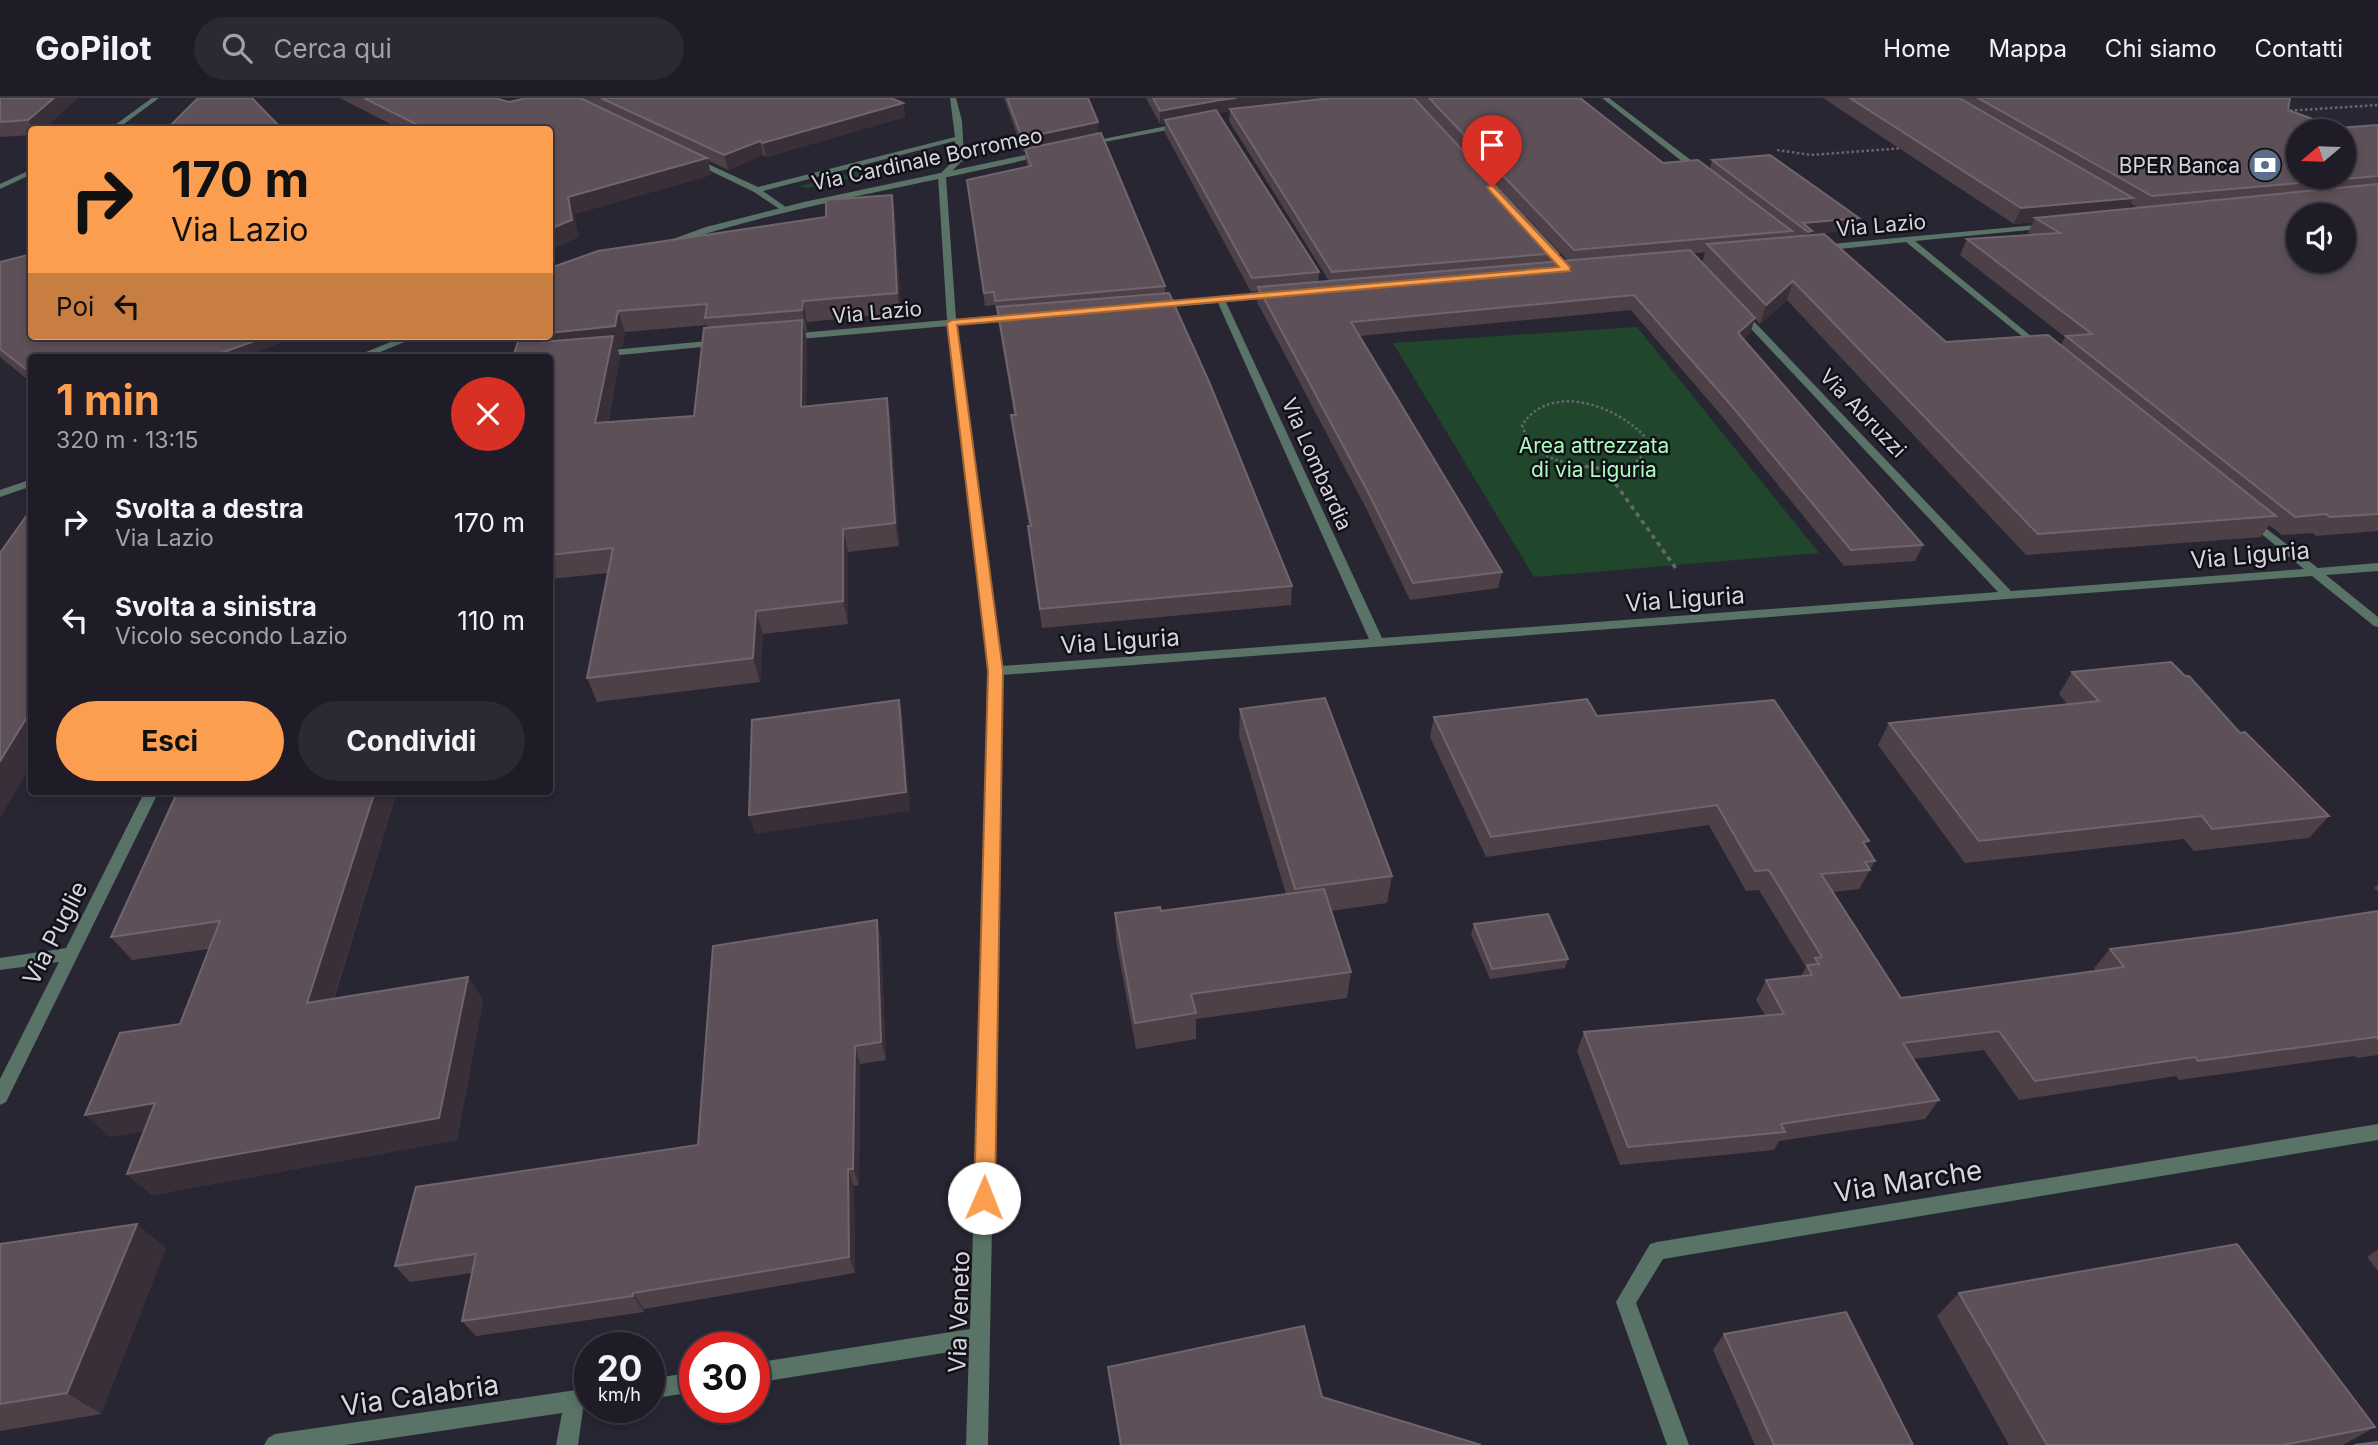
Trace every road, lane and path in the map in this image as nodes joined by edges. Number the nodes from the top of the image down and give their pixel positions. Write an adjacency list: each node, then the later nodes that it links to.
1 (156, 98): 7 (street)
2 (953, 98): 8 (street)
3 (1605, 98): 16 (street)
4 (2378, 105): 5 (path)
5 (2277, 111)
6 (1194, 122): 9 (street, Via Cardinale Borromeo)
7 (117, 126)
8 (958, 138): 15 (street); 18 (street)
9 (1076, 146)
10 (1908, 148): 11 (path)
11 (1777, 150)
12 (1050, 151): 15 (street, Via Cardinale Borromeo)
13 (682, 155): 18 (street)
14 (28, 173): 17 (street)
15 (942, 176): 19 (street, Via Cardinale Borromeo); 29 (street, Via Veneto)
16 (1708, 177)
17 (0, 187)
18 (757, 190): 19 (street)
19 (784, 210): 22 (street, Via Cardinale Borromeo)
20 (2059, 225): 21 (street, Via Lazio)
21 (1908, 240): 23 (street, Via Lazio); 33 (street)
22 (656, 247)
23 (1815, 248)
24 (1287, 293): 26 (street)
25 (1728, 299): 43 (street, Via Abruzzi)
26 (1222, 300): 27 (street); 45 (street, Via Lombardia)
27 (1153, 305)
28 (1031, 316): 29 (street, Via Lazio)
29 (952, 323): 30 (street, Via Lazio); 46 (street, Via Veneto)
30 (771, 339)
31 (405, 340): 34 (street)
32 (730, 342): 35 (street)
33 (2046, 352)
34 (372, 354)
35 (591, 355)
36 (1605, 469): 36 (path); 41 (path)
37 (28, 484): 38 (street)
38 (0, 494)
39 (2246, 517): 42 (street)
40 (2378, 566): 42 (street, Via Liguria)
41 (1677, 570)
42 (2313, 571): 43 (street, Via Liguria); 44 (street)
43 (2008, 595): 45 (street, Via Liguria)
44 (2378, 623)
45 (1378, 644): 46 (street, Via Liguria)
46 (996, 671): 52 (street, Via Veneto)
47 (150, 795): 48 (street, Via Puglie)
48 (70, 954): 49 (street); 50 (street, Via Puglie)
49 (0, 964)
50 (0, 1097)
51 (2378, 1132): 59 (street, Via Marche)
52 (981, 1337): 53 (street); 58 (street, Via Veneto)
53 (770, 1370)
54 (574, 1401): 56 (street, Via Calabria)
55 (574, 1423): 57 (street, Via Calabria)
56 (275, 1445)
57 (567, 1445)
58 (977, 1445)
59 (1678, 1445)

